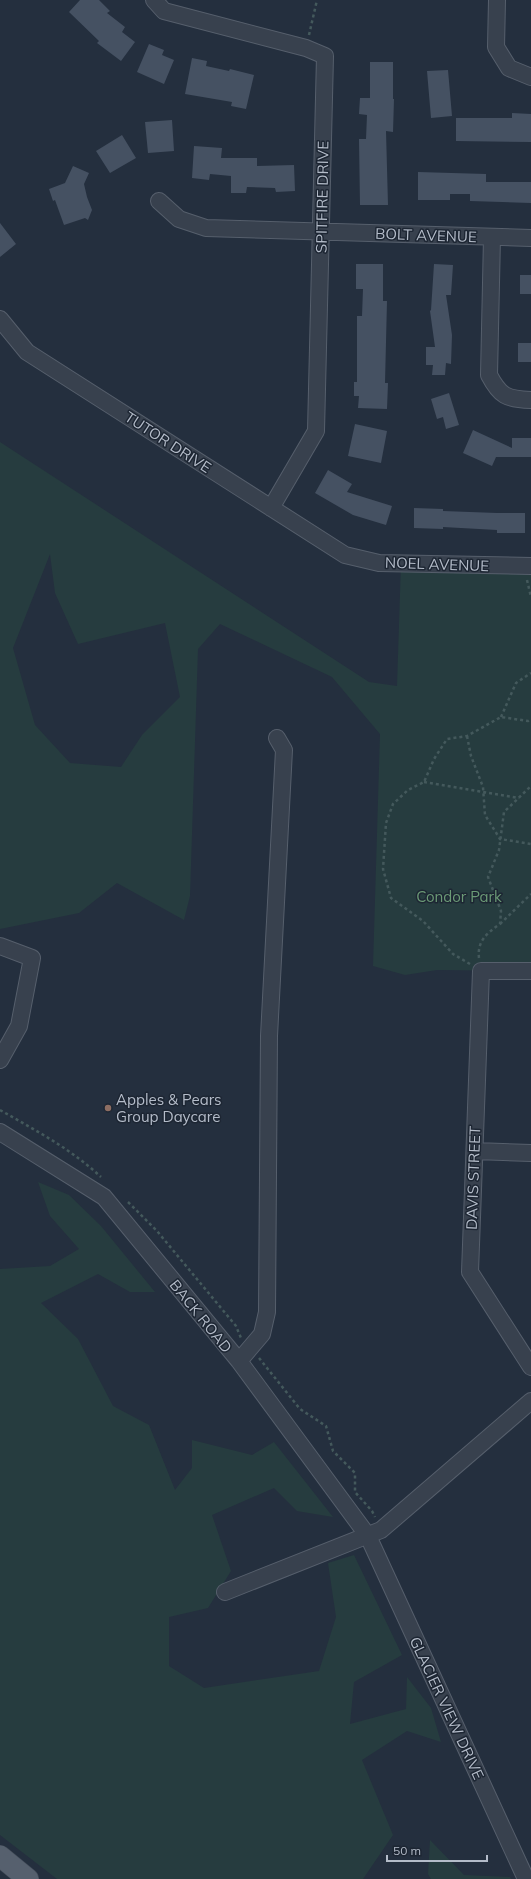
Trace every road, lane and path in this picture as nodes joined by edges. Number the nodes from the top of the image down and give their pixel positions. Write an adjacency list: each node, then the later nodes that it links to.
1 (154, 0): 4 (street, SPITFIRE DRIVE)
2 (317, 0): 4 (path)
3 (497, 0): 5 (street)
4 (306, 48): 7 (street, SPITFIRE DRIVE)
5 (531, 77)
6 (159, 201): 7 (street, BOLT AVENUE)
7 (322, 232): 8 (street, BOLT AVENUE); 12 (street, SPITFIRE DRIVE)
8 (492, 237): 9 (street, BOLT AVENUE); 11 (street)
9 (531, 238)
10 (0, 319): 12 (street, TUTOR DRIVE)
11 (531, 400)
12 (271, 508): 13 (street, TUTOR DRIVE)
13 (345, 555): 14 (street, NOEL AVENUE)
14 (531, 566)
15 (531, 673): 16 (path)
16 (502, 717): 17 (path); 18 (path)
17 (531, 719)
18 (467, 736): 20 (path); 22 (path)
19 (277, 738): 35 (street)
20 (424, 782): 22 (path); 29 (path)
21 (531, 786): 23 (path)
22 (483, 793): 23 (path); 24 (path)
23 (519, 798): 24 (path)
24 (500, 839): 25 (path); 27 (path)
25 (531, 844)
26 (531, 894): 27 (path)
27 (500, 924): 29 (path)
28 (0, 946): 31 (street)
29 (481, 971): 30 (street); 33 (street, DAVIS STREET)
30 (531, 971)
31 (0, 1060)
32 (0, 1132): 35 (street, BACK ROAD)
33 (475, 1151): 34 (street); 36 (street, DAVIS STREET)
34 (531, 1153)
35 (239, 1361): 38 (street, BACK ROAD)
36 (531, 1367)
37 (531, 1401): 38 (street)
38 (368, 1536): 39 (street); 41 (street, GLACIER VIEW DRIVE)
39 (225, 1592)
40 (0, 1856): 42 (main road)
41 (527, 1876)
42 (28, 1879)

